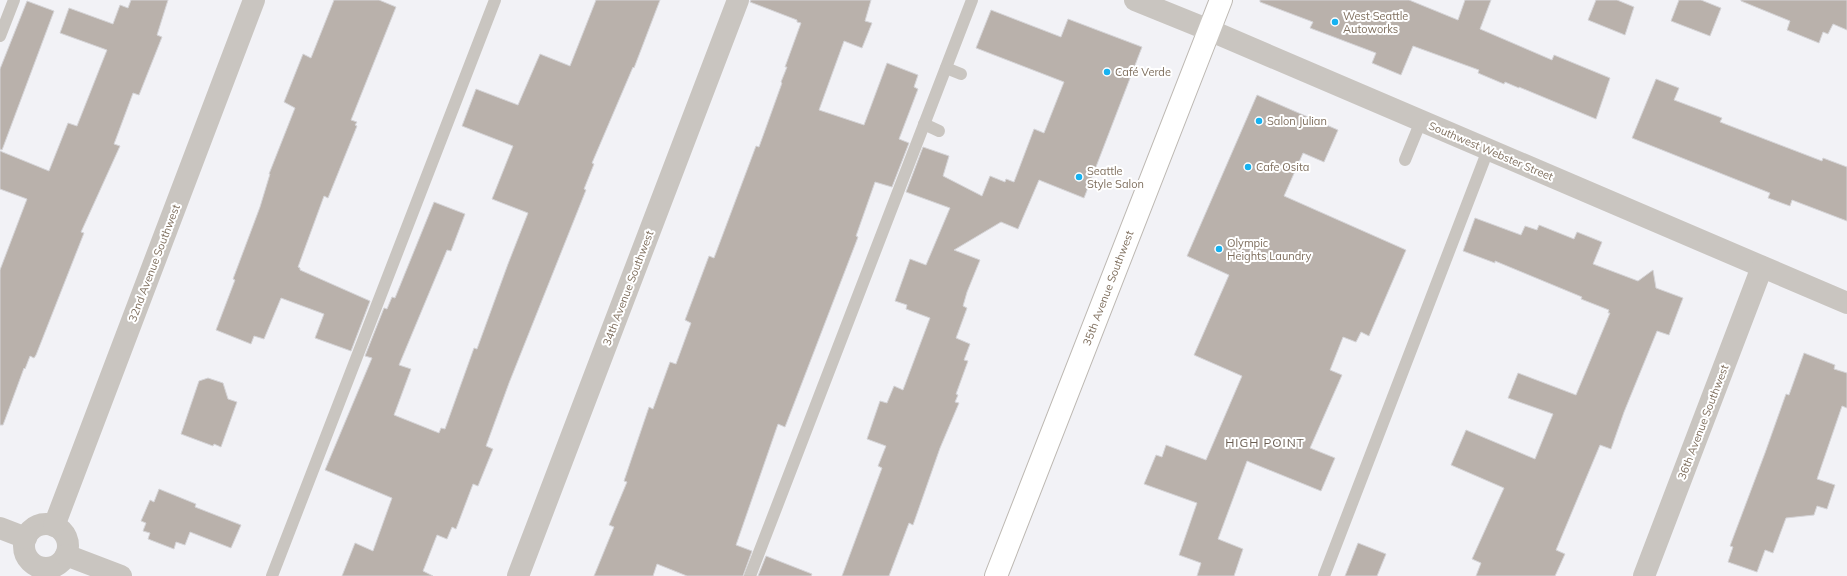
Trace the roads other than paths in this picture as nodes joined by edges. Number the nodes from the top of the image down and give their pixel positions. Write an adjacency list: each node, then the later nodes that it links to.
1 (14, 0): 9 (lane)
2 (254, 0): 19 (street, 32nd Avenue Southwest)
3 (495, 0): 25 (lane)
4 (738, 0): 26 (street, 34th Avenue Southwest)
5 (972, 0): 10 (lane)
6 (1134, 0): 8 (street, Southwest Webster Street)
7 (1221, 0): 8 (main road, 35th Avenue Southwest)
8 (1209, 30): 12 (street, Southwest Webster Street); 28 (main road, 35th Avenue Southwest)
9 (0, 36)
10 (946, 68): 11 (lane); 13 (lane)
11 (961, 74)
12 (1420, 121): 15 (street, Southwest Webster Street); 16 (lane)
13 (924, 124): 14 (lane); 27 (lane)
14 (939, 131)
15 (1488, 150): 17 (street, Southwest Webster Street); 29 (lane)
16 (1404, 160)
17 (1762, 267): 18 (street, Southwest Webster Street); 30 (street, 36th Avenue Southwest)
18 (1847, 304)
19 (54, 526): 21 (street); 22 (street)
20 (0, 528): 21 (street)
21 (26, 538): 23 (street)
22 (66, 554): 23 (street); 24 (street)
23 (38, 571)
24 (121, 576)
25 (272, 576)
26 (518, 576)
27 (750, 576)
28 (996, 576)
29 (1324, 576)
30 (1644, 576)

